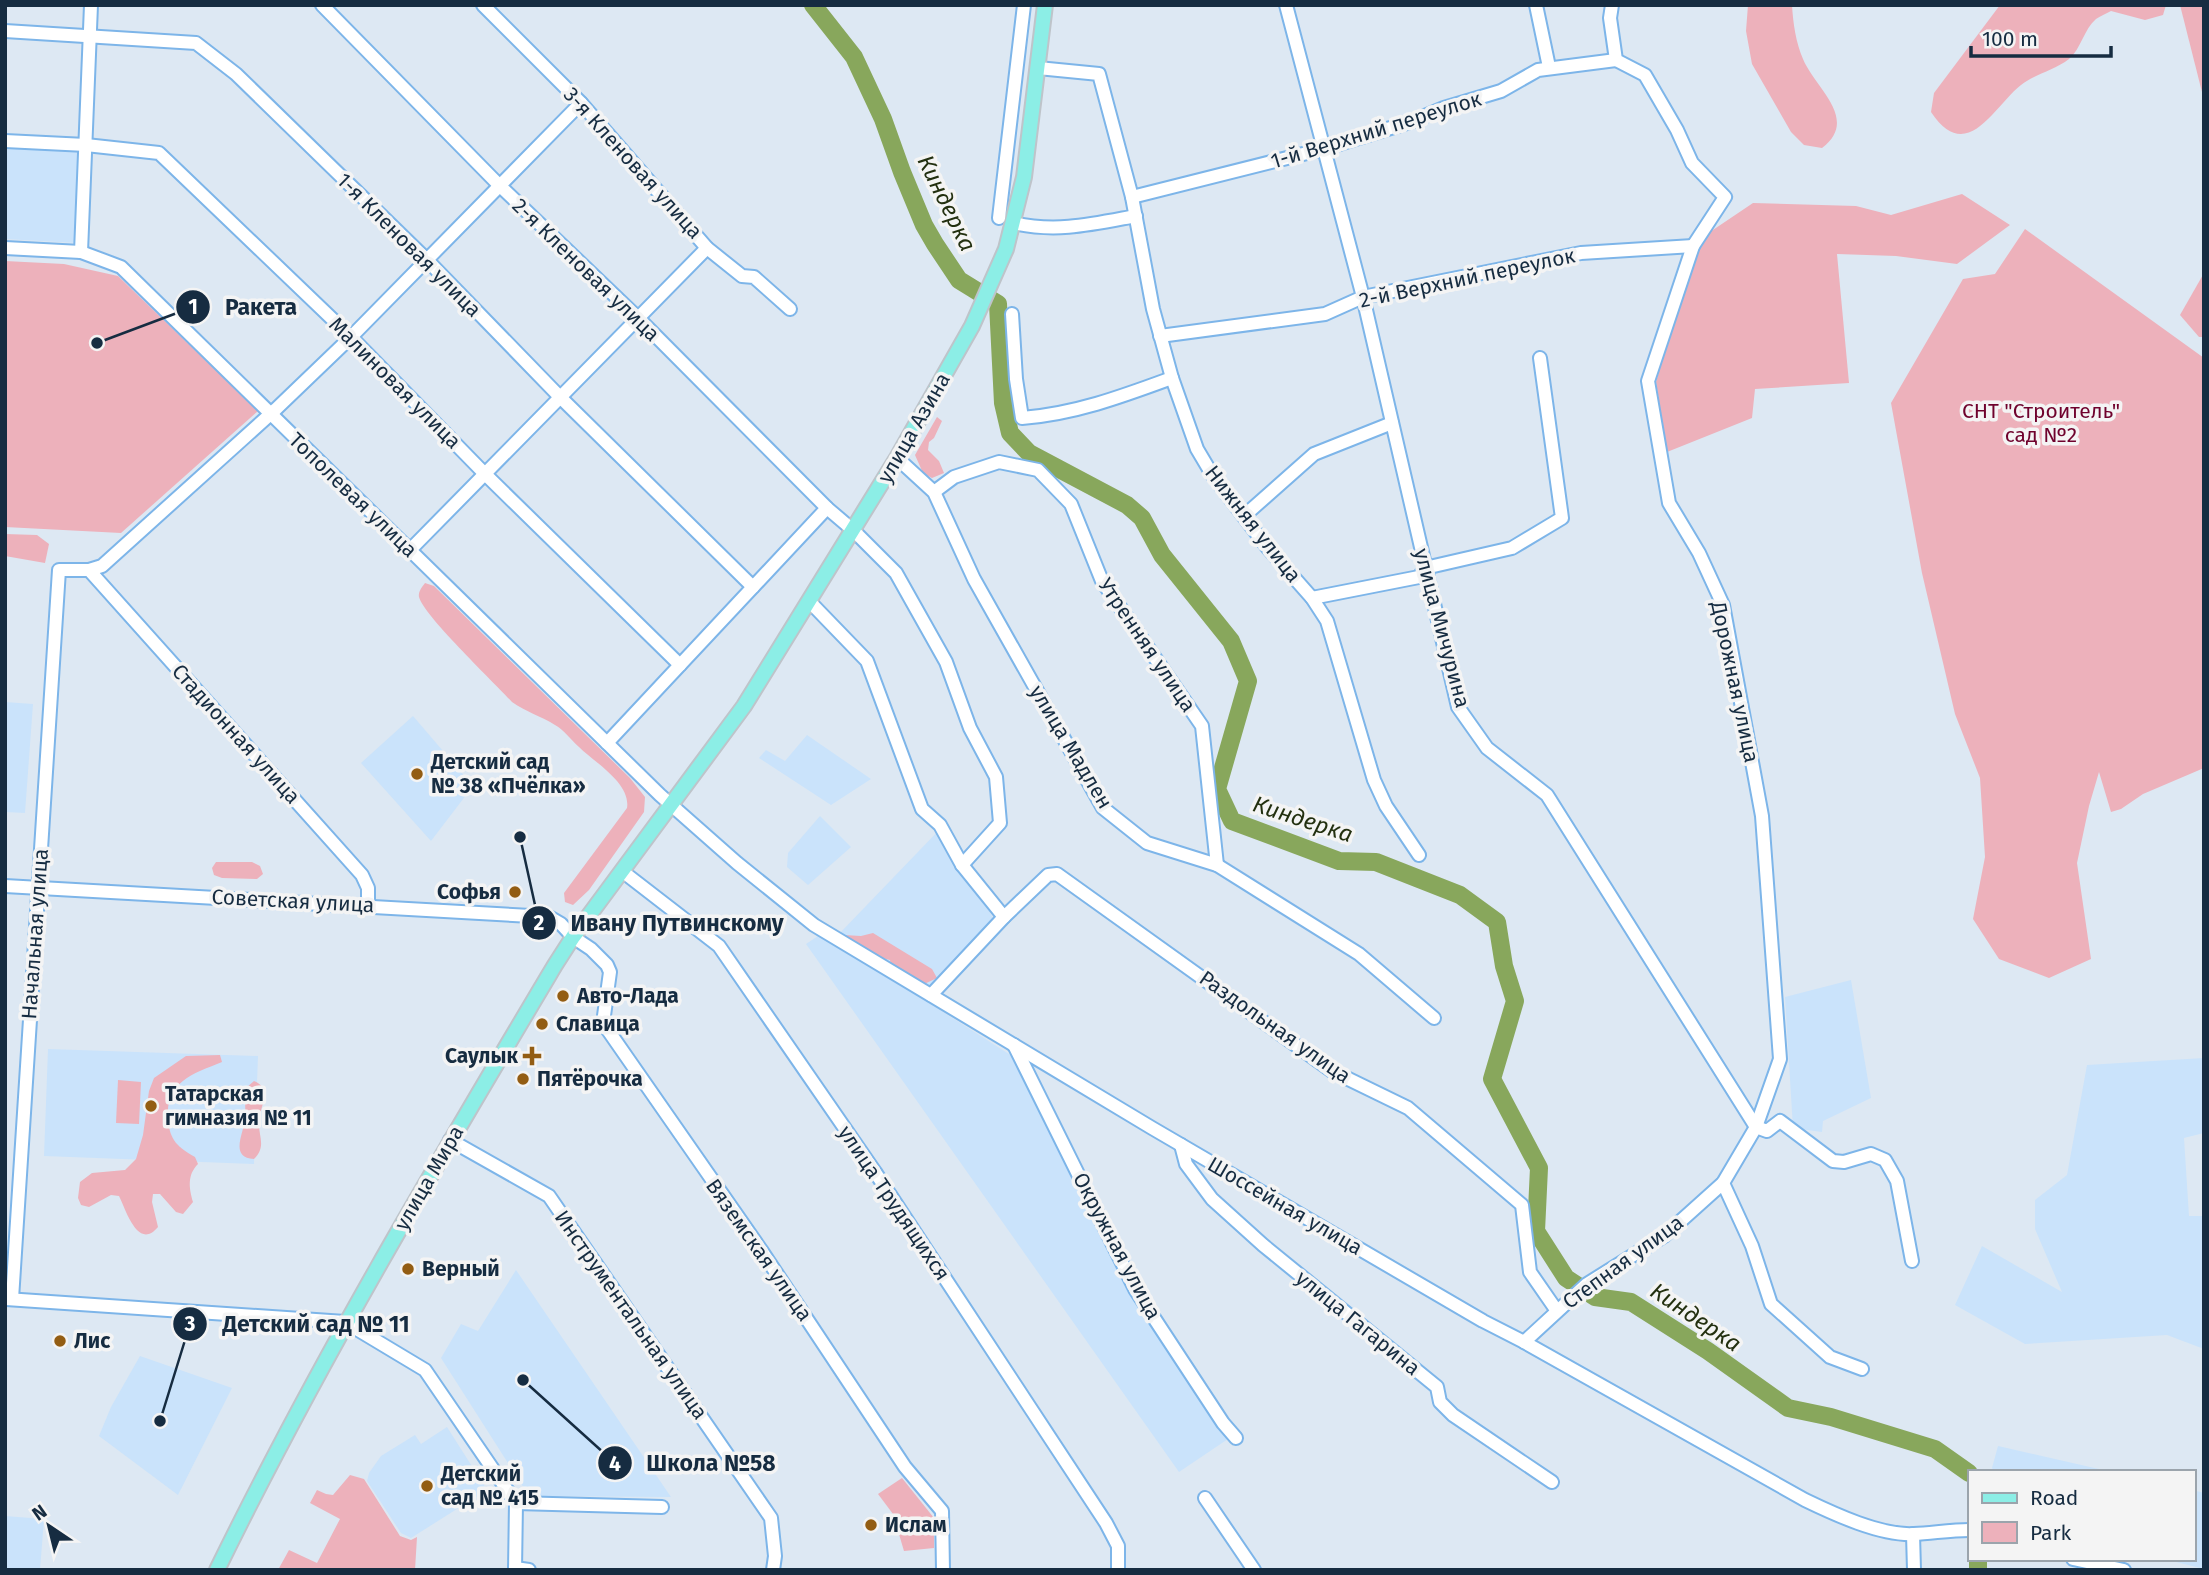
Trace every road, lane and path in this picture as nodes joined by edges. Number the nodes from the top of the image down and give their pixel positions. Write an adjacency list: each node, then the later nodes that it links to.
1 (91, 5): 10 (street)
2 (322, 5): 18 (street, 2-я Кленовая улица)
3 (484, 5): 14 (street, 3-я Кленовая улица)
4 (1024, 5): 21 (street)
5 (1045, 5): 13 (main road, улица Азина)
6 (1286, 5): 17 (street, улица Мичурина)
7 (1536, 5): 12 (street)
8 (1612, 5): 11 (street)
9 (5, 31): 10 (street, 1-я Кленовая улица)
10 (89, 37): 16 (street); 27 (street, 1-я Кленовая улица)
11 (1616, 60): 12 (street, 1-й Верхний переулок); 23 (street, Дорожная улица)
12 (1549, 67): 17 (street, 1-й Верхний переулок)
13 (1038, 68): 19 (street, Нижняя улица); 22 (main road, улица Азина)
14 (581, 103): 18 (street); 25 (street, 3-я Кленовая улица)
15 (5, 141): 16 (street, Малиновая улица)
16 (86, 145): 26 (street); 33 (street, Малиновая улица)
17 (1323, 149): 19 (street, 1-й Верхний переулок); 28 (street, улица Мичурина)
18 (499, 185): 27 (street); 31 (street, 2-я Кленовая улица)
19 (1132, 197): 20 (street, Нижняя улица)
20 (1136, 216): 22 (street); 32 (street, Нижняя улица)
21 (999, 218)
22 (1013, 223): 39 (main road, улица Азина)
23 (1693, 246): 28 (street, 2-й Верхний переулок); 66 (street, Дорожная улица)
24 (5, 248): 26 (street, Тополевая улица)
25 (707, 248): 29 (street, 3-я Кленовая улица); 31 (street)
26 (81, 252): 37 (street, Тополевая улица)
27 (427, 260): 33 (street); 36 (street, 1-я Кленовая улица)
28 (1363, 297): 32 (street, 2-й Верхний переулок); 38 (street, улица Мичурина)
29 (789, 309)
30 (1012, 313): 35 (street)
31 (638, 318): 36 (street); 42 (street, 2-я Кленовая улица)
32 (1160, 335): 35 (street, Нижняя улица)
33 (351, 337): 37 (street); 40 (street, Малиновая улица)
34 (1540, 358): 46 (street)
35 (1172, 378): 43 (street, Нижняя улица)
36 (560, 397): 40 (street); 48 (street, 1-я Кленовая улица)
37 (269, 413): 45 (street, Тополевая улица); 47 (street)
38 (1392, 423): 43 (street); 46 (street, улица Мичурина)
39 (897, 458): 41 (street, улица Мадлен); 44 (main road, улица Азина)
40 (485, 474): 45 (street); 51 (street, Малиновая улица)
41 (934, 492): 56 (street, улица Мадлен); 56 (street, Утренняя улица)
42 (827, 508): 44 (street, 2-я Кленовая улица); 48 (street)
43 (1244, 516): 49 (street, Нижняя улица)
44 (854, 531): 50 (main road, улица Азина); 55 (street, 2-я Кленовая улица)
45 (409, 551): 52 (street, Тополевая улица)
46 (1425, 568): 49 (street); 66 (street, улица Мичурина)
47 (89, 570): 59 (street, Начальная улица); 60 (street, Стадионная улица)
48 (753, 587): 51 (street)
49 (1312, 598): 54 (street, Нижняя улица)
50 (810, 602): 53 (main road, улица Азина); 55 (street)
51 (680, 665): 52 (street)
52 (607, 743): 53 (street, Тополевая улица)
53 (672, 805): 57 (main road, улица Мира); 63 (street, Шоссейная улица)
54 (1419, 855)
55 (962, 865): 61 (street)
56 (1217, 865): 64 (street, улица Мадлен)
57 (622, 872): 62 (main road, улица Мира); 91 (street, улица Трудящихся)
58 (5, 886): 59 (street, Советская улица)
59 (37, 888): 60 (street, Советская улица); 73 (street, Начальная улица)
60 (368, 905): 62 (street, Советская улица)
61 (1004, 917): 63 (street, Раздольная улица); 74 (street, Раздольная улица)
62 (573, 937): 67 (main road, улица Мира); 90 (street, Вяземская улица)
63 (930, 995): 65 (street, Шоссейная улица)
64 (1434, 1018)
65 (1014, 1045): 68 (street, Шоссейная улица); 78 (street, Окружная улица)
66 (1756, 1127): 70 (street, Дорожная улица); 72 (street)
67 (450, 1140): 75 (main road, улица Мира); 89 (street, Инструментальная улица)
68 (1181, 1145): 69 (street, Шоссейная улица); 71 (street, улица Гагарина)
69 (1209, 1161): 71 (street); 76 (street, Шоссейная улица)
70 (1723, 1183): 74 (street, Степная улица); 77 (street)
71 (1199, 1185): 79 (street, улица Гагарина)
72 (1912, 1261)
73 (8, 1299): 75 (street)
74 (1557, 1311): 76 (street, Степная улица)
75 (345, 1322): 81 (street); 87 (main road, улица Мира)
76 (1524, 1342): 84 (street, Шоссейная улица)
77 (1862, 1369)
78 (1236, 1438)
79 (1552, 1482)
80 (1205, 1498): 92 (street)
81 (516, 1503): 82 (street); 86 (street)
82 (663, 1507)
83 (1967, 1530): 84 (street, Шоссейная улица)
84 (1913, 1534): 93 (street)
85 (2082, 1561): 94 (street)
86 (515, 1569): 88 (street)
87 (217, 1570)
88 (529, 1570)
89 (774, 1570)
90 (943, 1570)
91 (1118, 1570)
92 (1254, 1570)
93 (1914, 1570)
94 (2124, 1570)

